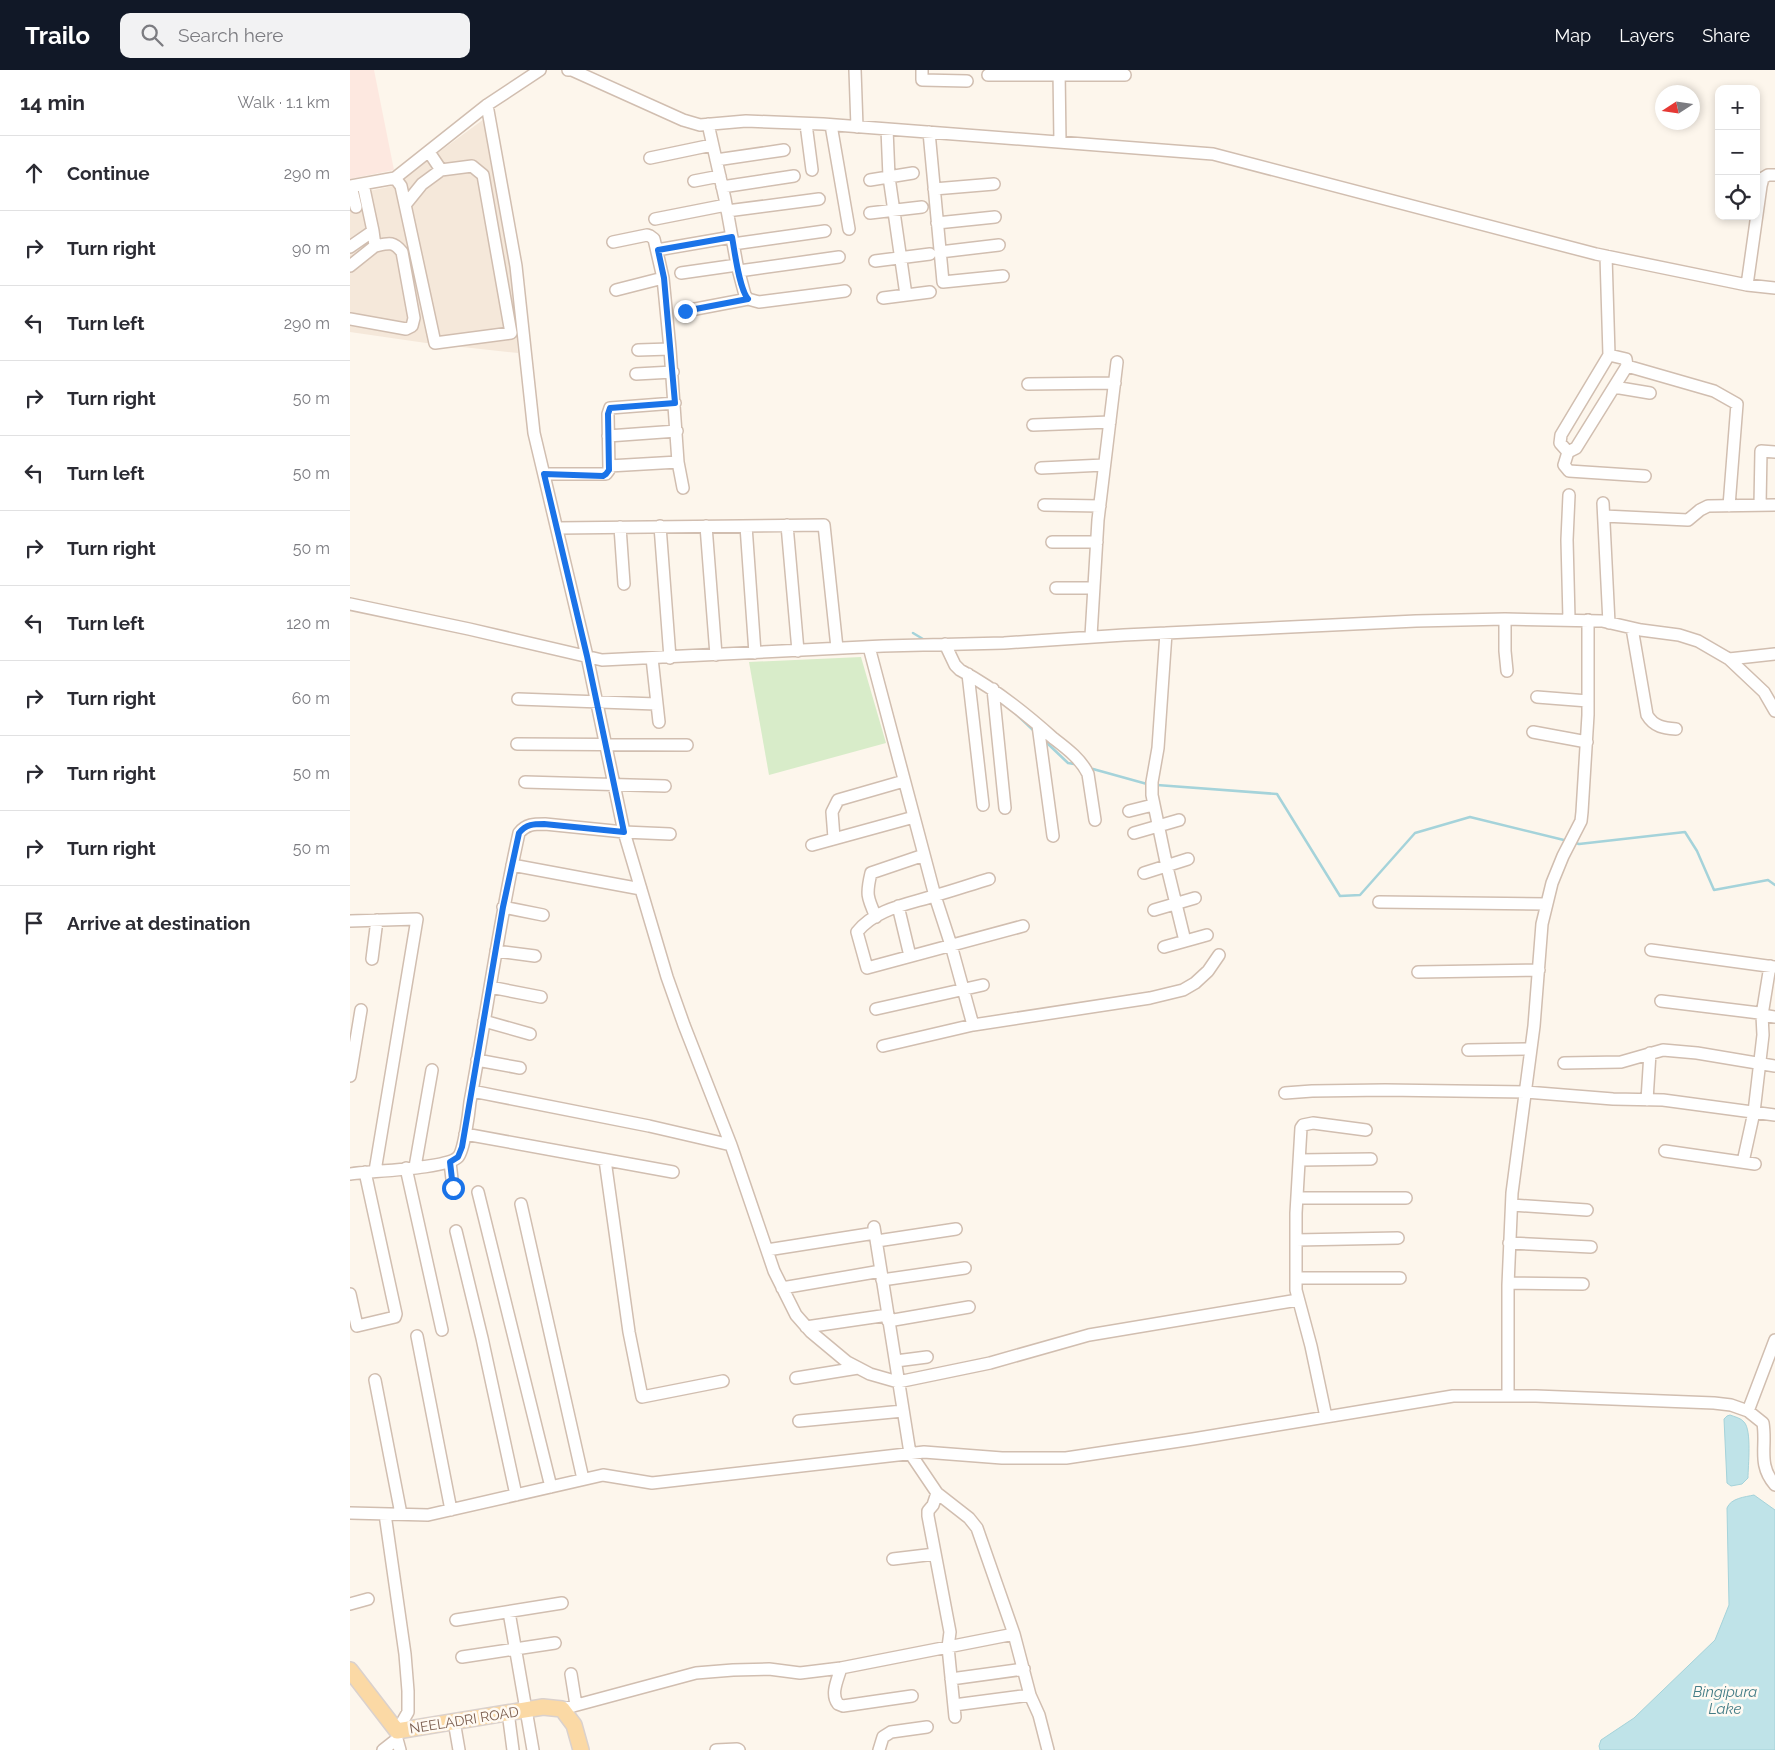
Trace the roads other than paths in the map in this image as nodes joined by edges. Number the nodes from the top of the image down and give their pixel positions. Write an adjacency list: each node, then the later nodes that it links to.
1 (540, 70): 9 (street)
2 (568, 70): 10 (street)
3 (855, 70): 13 (street)
4 (922, 70): 8 (street)
5 (1059, 73): 6 (street); 7 (street); 16 (street)
6 (988, 75)
7 (1125, 75)
8 (967, 81)
9 (487, 105): 19 (street); 97 (street)
10 (708, 124): 11 (street); 17 (street)
11 (806, 124): 12 (street); 23 (street)
12 (831, 125): 13 (street); 46 (street)
13 (857, 127): 14 (street)
14 (887, 129): 15 (street); 27 (street)
15 (929, 132): 16 (street); 35 (street)
16 (1060, 142): 56 (street)
17 (712, 145): 20 (street); 21 (street)
18 (784, 150): 21 (street)
19 (429, 152): 22 (street); 28 (street)
20 (650, 158)
21 (716, 160): 31 (street)
22 (441, 170): 37 (street); 37 (street)
23 (812, 170)
24 (913, 173): 27 (street)
25 (1775, 175): 65 (street)
26 (794, 176): 31 (street)
27 (889, 177): 29 (street); 41 (street)
28 (395, 178): 32 (street); 37 (street)
29 (870, 180)
30 (694, 181): 31 (street)
31 (721, 182): 40 (street)
32 (363, 184): 34 (street); 38 (street)
33 (994, 184): 35 (street)
34 (351, 186): 38 (street)
35 (934, 189): 45 (street)
36 (819, 200): 40 (street)
37 (406, 205)
38 (358, 206): 47 (street)
39 (922, 206): 41 (street)
40 (727, 208): 44 (street); 49 (street)
41 (893, 210): 42 (street); 58 (street)
42 (870, 213)
43 (995, 217): 45 (street)
44 (655, 219)
45 (937, 223): 55 (street)
46 (849, 229)
47 (373, 231): 52 (street); 53 (street)
48 (825, 231): 49 (street)
49 (732, 241): 54 (street); 61 (street)
50 (613, 242): 54 (street)
51 (999, 245): 55 (street)
52 (375, 246): 60 (street); 74 (street)
53 (350, 247)
54 (658, 250): 64 (street)
55 (935, 253): 58 (street); 63 (street)
56 (1606, 256): 65 (street); 77 (street)
57 (839, 257): 61 (street)
58 (901, 258): 59 (street); 70 (street)
59 (876, 262)
60 (350, 266)
61 (738, 268): 62 (street); 72 (street)
62 (681, 273)
63 (1003, 276)
64 (664, 278): 67 (street); 75 (street)
65 (1747, 285): 66 (street)
66 (1775, 288)
67 (616, 290)
68 (845, 291): 72 (street)
69 (930, 292): 70 (street)
70 (906, 295): 71 (street)
71 (884, 298)
72 (748, 299): 73 (street)
73 (685, 311)
74 (350, 318)
75 (670, 349): 76 (street); 80 (street)
76 (638, 350)
77 (1609, 354): 79 (street); 91 (street)
78 (1117, 362): 82 (street)
79 (1627, 366): 84 (street); 106 (street)
80 (673, 372): 81 (street); 86 (street)
81 (636, 374)
82 (1115, 383): 83 (street); 87 (street)
83 (1028, 384)
84 (1614, 387): 85 (street); 91 (street)
85 (1650, 392)
86 (675, 403): 89 (street); 90 (street)
87 (1110, 422): 88 (street); 94 (street)
88 (1033, 425)
89 (677, 431): 90 (street); 93 (street)
90 (608, 436): 95 (street)
91 (1568, 452): 98 (street)
92 (1775, 452): 103 (street)
93 (678, 462): 95 (street); 99 (street)
94 (1104, 465): 96 (street); 105 (street)
95 (609, 466): 97 (street)
96 (1041, 468)
97 (544, 474): 113 (street)
98 (1645, 476)
99 (683, 488)
100 (1569, 495): 121 (street)
101 (1603, 503): 107 (street)
102 (1044, 505): 105 (street)
103 (1760, 505): 104 (street); 106 (street)
104 (1775, 505)
105 (1100, 506): 115 (street)
106 (1729, 506): 107 (street)
107 (1604, 516): 123 (street)
108 (787, 525): 111 (street); 129 (street); 130 (street)
109 (660, 526): 110 (street); 112 (street); 136 (street)
110 (706, 526): 111 (street); 133 (street)
111 (746, 526): 131 (street)
112 (620, 527): 113 (street); 116 (street)
113 (558, 528): 134 (street)
114 (1052, 542): 115 (street)
115 (1097, 542): 118 (street)
116 (624, 584)
117 (1056, 588): 118 (street)
118 (1094, 588): 126 (street)
119 (350, 604): 134 (street)
120 (1504, 619): 121 (street); 125 (street); 138 (street)
121 (1569, 619): 122 (street)
122 (1588, 620): 123 (street); 143 (street)
123 (1609, 623): 124 (street)
124 (1632, 628): 137 (street); 149 (street)
125 (1166, 633): 126 (street); 160 (street)
126 (1090, 636): 127 (street)
127 (945, 644): 128 (street); 139 (street)
128 (869, 647): 129 (street); 155 (street)
129 (837, 648): 130 (street)
130 (798, 651): 131 (street)
131 (755, 653): 133 (street)
132 (1775, 654): 137 (street)
133 (716, 655): 136 (street)
134 (587, 656): 135 (street); 144 (street)
135 (652, 658): 136 (street); 145 (street)
136 (670, 658)
137 (1729, 659): 146 (street)
138 (1507, 672)
139 (969, 675): 140 (street); 159 (street)
140 (993, 692): 148 (street); 161 (street)
141 (1537, 697): 143 (street)
142 (518, 699): 144 (street)
143 (1588, 701): 151 (street)
144 (597, 703): 145 (street); 153 (street)
145 (656, 704): 147 (street)
146 (1775, 711)
147 (659, 722)
148 (1038, 725): 164 (street); 170 (street)
149 (1676, 729)
150 (1533, 732): 151 (street)
151 (1587, 742): 184 (street)
152 (517, 744): 153 (street)
153 (606, 745): 154 (street); 157 (street)
154 (687, 745)
155 (904, 781): 163 (street); 171 (street)
156 (525, 782): 157 (street)
157 (614, 784): 158 (street); 167 (street)
158 (665, 786)
159 (983, 805)
160 (1153, 805): 162 (street); 166 (street)
161 (1005, 808)
162 (1129, 811)
163 (914, 818): 171 (street); 173 (street)
164 (1095, 820)
165 (1179, 820): 166 (street)
166 (1158, 827): 168 (street); 176 (street)
167 (624, 832): 169 (street); 175 (street); 179 (street)
168 (1134, 833)
169 (670, 834)
170 (1053, 836)
171 (834, 838): 172 (street)
172 (812, 845)
173 (924, 856): 180 (street); 189 (street)
174 (1188, 859): 176 (street)
175 (512, 865): 179 (street); 186 (street)
176 (1167, 867): 177 (street); 183 (street)
177 (1144, 873)
178 (989, 879): 180 (street)
179 (641, 889): 237 (street)
180 (935, 896): 185 (street); 195 (street)
181 (1195, 898): 183 (street)
182 (1379, 902): 184 (street)
183 (1176, 904): 187 (street); 194 (street)
184 (1546, 904): 204 (street)
185 (898, 906): 189 (street); 200 (street)
186 (503, 907): 188 (street); 198 (street)
187 (1154, 910)
188 (543, 915)
189 (876, 917): 200 (street)
190 (377, 920): 191 (street); 202 (street); 244 (street)
191 (350, 921)
192 (1023, 926): 195 (street)
193 (1207, 935): 194 (street)
194 (1186, 942): 196 (street)
195 (951, 945): 200 (street); 208 (street)
196 (1164, 947)
197 (1651, 950): 203 (street)
198 (496, 951): 199 (street); 207 (street)
199 (535, 956)
200 (910, 956)
201 (1220, 956): 216 (street)
202 (372, 959)
203 (1772, 966): 213 (street)
204 (1538, 970): 205 (street); 220 (street)
205 (1418, 972)
206 (983, 984): 208 (street)
207 (490, 987): 209 (street); 215 (street)
208 (964, 989): 211 (street); 216 (street)
209 (541, 997)
210 (1661, 1001): 213 (street)
211 (876, 1009)
212 (361, 1010): 228 (street)
213 (1762, 1015): 214 (street); 224 (street)
214 (1775, 1017)
215 (484, 1021): 217 (street); 222 (street)
216 (973, 1025): 218 (street)
217 (530, 1034)
218 (883, 1046)
219 (1468, 1050): 220 (street)
220 (1532, 1050): 230 (street)
221 (1650, 1053): 223 (street); 224 (street); 232 (street)
222 (477, 1060): 226 (street); 229 (street)
223 (1564, 1063)
224 (1760, 1063): 225 (street); 233 (street)
225 (1775, 1066)
226 (520, 1068)
227 (432, 1070): 243 (street)
228 (350, 1076)
229 (472, 1092): 236 (street); 237 (street)
230 (1526, 1092): 231 (street); 232 (street); 252 (street)
231 (1285, 1093)
232 (1647, 1100): 233 (street)
233 (1754, 1112): 234 (street); 238 (street)
234 (1775, 1115)
235 (1366, 1130): 241 (street)
236 (465, 1134): 240 (street); 242 (street)
237 (731, 1145): 261 (street)
238 (1665, 1151)
239 (1371, 1159): 241 (street)
240 (604, 1160): 245 (street); 282 (street)
241 (1300, 1160): 249 (street)
242 (450, 1162): 243 (street); 247 (street)
243 (411, 1168): 244 (street); 274 (street)
244 (370, 1171): 246 (street); 269 (street)
245 (673, 1172)
246 (350, 1174)
247 (453, 1188)
248 (478, 1192): 292 (street)
249 (1297, 1198): 250 (street); 258 (street)
250 (1406, 1198)
251 (521, 1204): 290 (street)
252 (1512, 1205): 253 (street); 259 (street)
253 (1587, 1210)
254 (956, 1229): 256 (street)
255 (456, 1231): 294 (street)
256 (875, 1234): 261 (street); 263 (street)
257 (1398, 1238): 258 (street)
258 (1296, 1240): 264 (street)
259 (1509, 1244): 260 (street); 266 (street)
260 (1591, 1247)
261 (767, 1250): 268 (street)
262 (965, 1268): 263 (street)
263 (881, 1276): 268 (street); 272 (street)
264 (1296, 1278): 265 (street); 270 (street)
265 (1400, 1278)
266 (1508, 1282): 267 (street); 284 (street)
267 (1583, 1284)
268 (782, 1288): 273 (street)
269 (350, 1294)
270 (1298, 1300): 283 (street); 287 (street)
271 (969, 1307): 272 (street)
272 (888, 1318): 273 (street); 278 (street)
273 (806, 1327): 279 (street)
274 (442, 1330)
275 (417, 1336): 295 (street)
276 (1775, 1340): 285 (street)
277 (927, 1357): 278 (street)
278 (896, 1362): 283 (street)
279 (858, 1368): 280 (street); 283 (street)
280 (796, 1378)
281 (375, 1380): 298 (street)
282 (723, 1381)
283 (898, 1382): 286 (street)
284 (1508, 1395): 285 (street); 287 (street)
285 (1748, 1410): 291 (street)
286 (903, 1411): 288 (street); 289 (street)
287 (1326, 1417): 289 (street)
288 (799, 1421)
289 (910, 1453): 290 (street); 293 (street)
290 (583, 1479): 292 (street)
291 (1775, 1485)
292 (552, 1487): 294 (street)
293 (937, 1493): 299 (street); 306 (street)
294 (516, 1495): 295 (street)
295 (451, 1510): 298 (street)
296 (350, 1513): 297 (street)
297 (385, 1514): 298 (street); 323 (street)
298 (401, 1514)
299 (935, 1554): 300 (street); 308 (street)
300 (893, 1559)
301 (368, 1599): 303 (street)
302 (562, 1603): 304 (street)
303 (350, 1604)
304 (509, 1612): 305 (street); 309 (street)
305 (456, 1620)
306 (1014, 1634): 308 (street); 312 (street)
307 (555, 1643): 309 (street)
308 (948, 1647): 311 (street); 315 (street)
309 (515, 1650): 310 (street); 319 (street)
310 (462, 1658)
311 (841, 1668): 317 (street); 318 (street)
312 (1024, 1669): 315 (street); 316 (street)
313 (350, 1670): 323 (main road, NEELADRI ROAD)
314 (571, 1674): 318 (street)
315 (951, 1679): 316 (street)
316 (1030, 1695): 332 (street)
317 (912, 1696)
318 (569, 1707): 319 (main road, NEELADRI ROAD); 328 (main road)
319 (525, 1710): 320 (main road, NEELADRI ROAD); 327 (street)
320 (508, 1712): 321 (main road, NEELADRI ROAD); 326 (street)
321 (454, 1722): 323 (main road, NEELADRI ROAD); 325 (street)
322 (927, 1727): 331 (street)
323 (398, 1740): 324 (street)
324 (383, 1750)
325 (459, 1750)
326 (513, 1750)
327 (533, 1750)
328 (581, 1750)
329 (716, 1750): 330 (street)
330 (740, 1750)
331 (879, 1750)
332 (1048, 1750)

